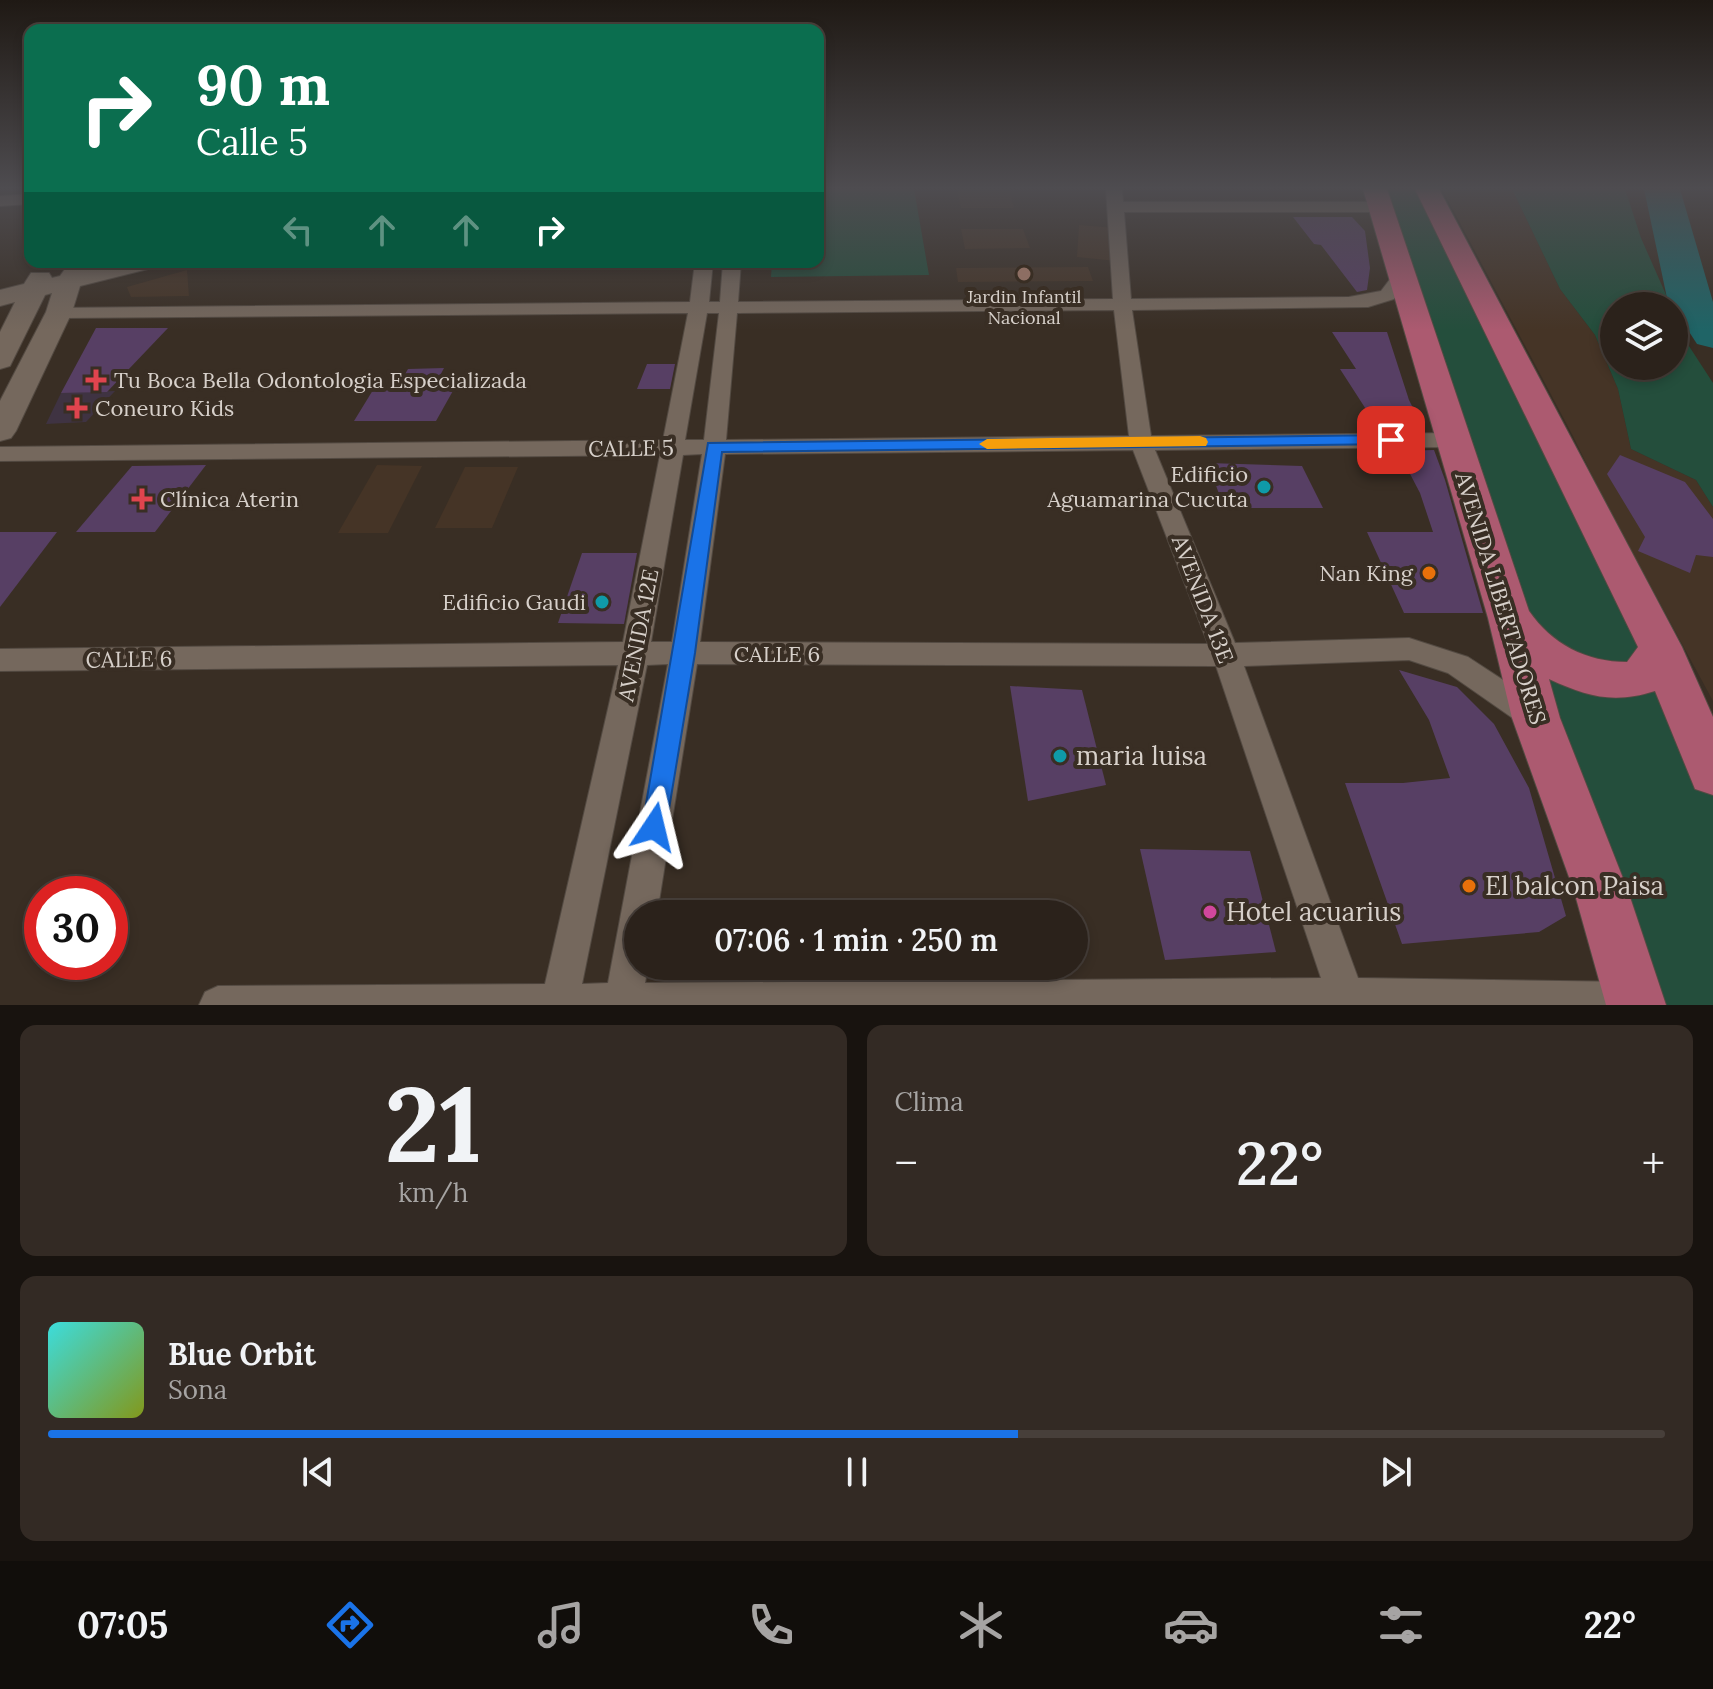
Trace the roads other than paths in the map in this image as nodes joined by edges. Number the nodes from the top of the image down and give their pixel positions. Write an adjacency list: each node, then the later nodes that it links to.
1 (1118, 236): 11 (street, AVENIDA 13E)
2 (1390, 236): 8 (main road, AVENIDA LIBERTADORES)
3 (1451, 236): 23 (main road)
4 (98, 268): 7 (street)
5 (703, 268): 12 (street, AVENIDA 12E)
6 (732, 268): 13 (street, AVENIDA 12E)
7 (65, 272): 9 (street); 10 (street); 14 (street); 15 (street)
8 (1403, 274): 11 (street); 17 (main road, AVENIDA LIBERTADORES)
9 (0, 288)
10 (0, 298)
11 (1122, 303): 13 (street); 18 (street, AVENIDA 13E)
12 (699, 305): 13 (street); 14 (street); 19 (street, AVENIDA 12E)
13 (729, 305): 20 (street, AVENIDA 12E)
14 (59, 312): 16 (street)
15 (0, 360)
16 (0, 431)
17 (1453, 440): 18 (street, CALLE 5); 22 (main road, AVENIDA LIBERTADORES)
18 (1141, 442): 20 (street, CALLE 5); 26 (street, AVENIDA 13E)
19 (671, 447): 20 (street, CALLE 5); 21 (street, CALLE 5); 25 (street, AVENIDA 12E)
20 (714, 447): 24 (street, AVENIDA 12E)
21 (0, 454)
22 (1510, 618): 23 (main road); 28 (main road, AVENIDA LIBERTADORES)
23 (1660, 647): 29 (main road)
24 (684, 653): 25 (street, CALLE 6); 26 (street, CALLE 6); 30 (street, AVENIDA 12E)
25 (635, 654): 27 (street, CALLE 6); 34 (street, AVENIDA 12E)
26 (1226, 655): 28 (street, CALLE 6); 32 (street, AVENIDA 13E)
27 (0, 660)
28 (1536, 718): 33 (main road, AVENIDA LIBERTADORES)
29 (1713, 773)
30 (641, 900)
31 (627, 980): 35 (street, AVENIDA 12E)
32 (1346, 997): 33 (street); 35 (street)
33 (1636, 1003)
34 (559, 1004): 35 (street); 36 (street)
35 (623, 1004)
36 (218, 1005)

